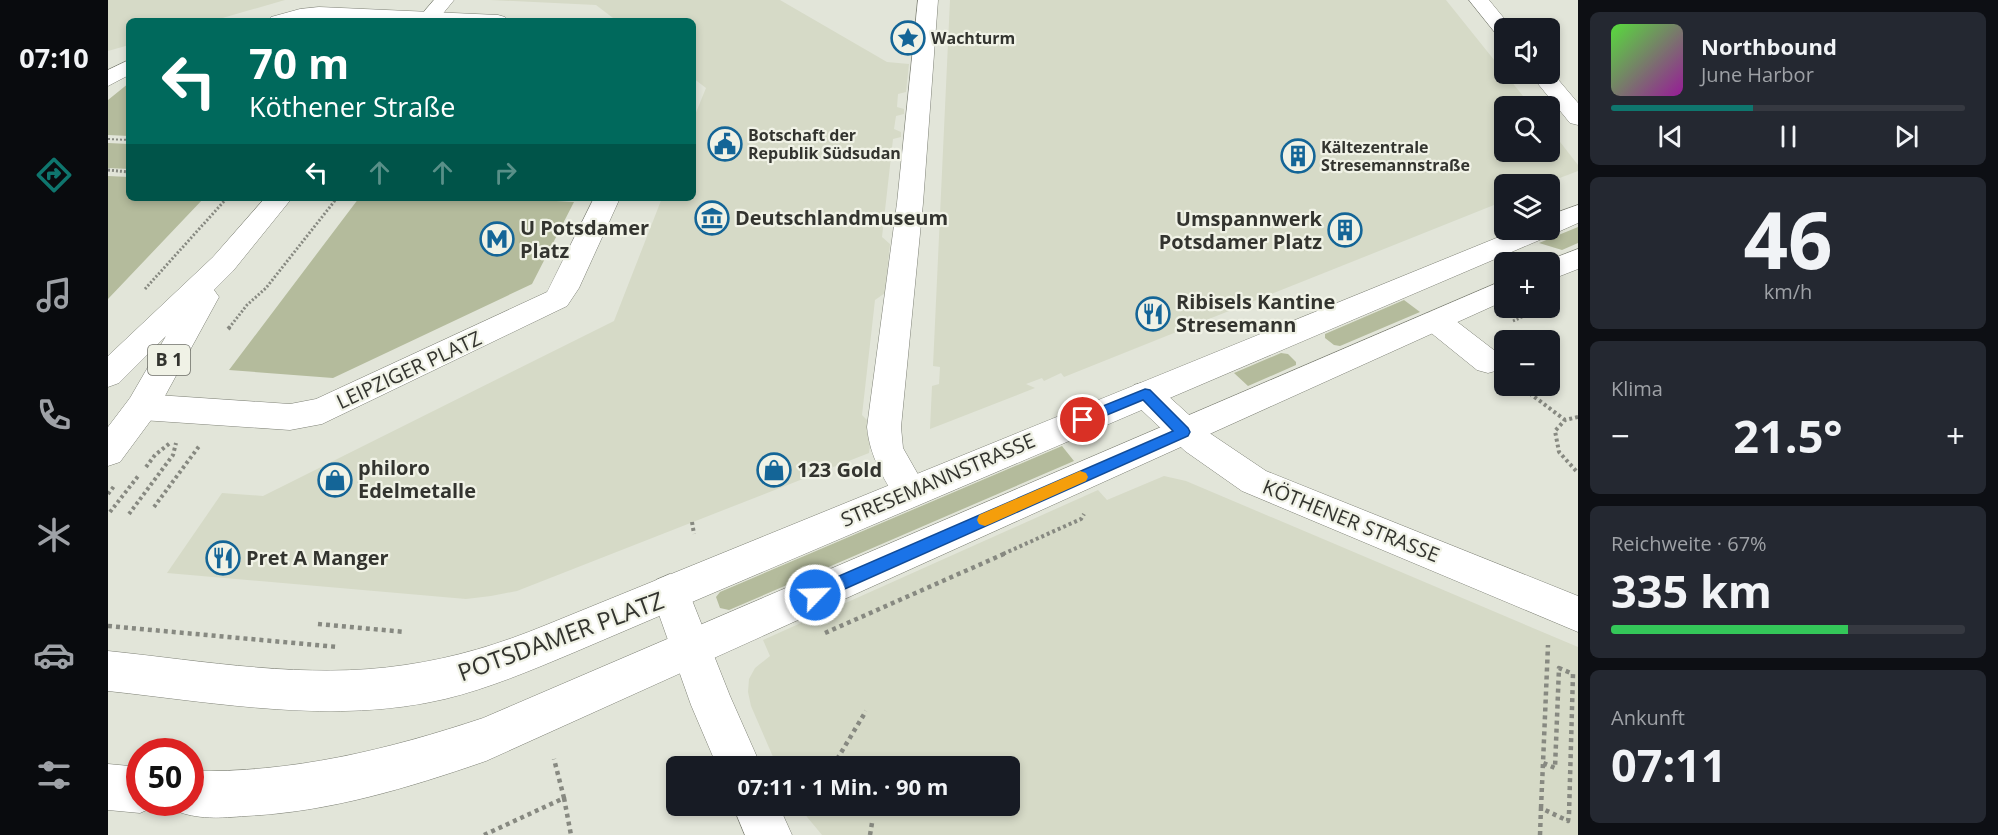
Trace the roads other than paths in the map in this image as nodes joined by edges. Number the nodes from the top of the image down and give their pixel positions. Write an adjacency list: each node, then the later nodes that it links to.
1 (444, 0): 6 (main road)
2 (928, 0): 30 (main road)
3 (1479, 0): 7 (main road)
4 (291, 18): 5 (main road)
5 (408, 18)
6 (428, 18)
7 (1494, 19)
8 (126, 68): 9 (main road)
9 (108, 79)
10 (1549, 84): 11 (main road)
11 (1578, 118)
12 (276, 201): 18 (main road, B 1)
13 (606, 201): 27 (main road, LEIPZIGER PLATZ)
14 (1578, 213): 15 (main road)
15 (1560, 221)
16 (1515, 240): 22 (main road, STRESEMANNSTRASSE)
17 (1578, 258): 19 (main road)
18 (223, 264): 25 (main road, B 1); 27 (main road, B 1)
19 (1560, 266)
20 (1494, 295): 21 (main road)
21 (1436, 321): 23 (main road); 24 (main road)
22 (1291, 333): 24 (main road); 26 (main road, STRESEMANNSTRASSE)
23 (1488, 362)
24 (1331, 367): 28 (main road)
25 (108, 375)
26 (1145, 394): 28 (main road, KÖTHENER STRASSE); 30 (main road, STRESEMANNSTRASSE)
27 (142, 406): 29 (main road, B 1)
28 (1183, 432): 32 (main road, KÖTHENER STRASSE); 33 (main road)
29 (108, 452)
30 (910, 492): 31 (main road, STRESEMANNSTRASSE)
31 (670, 592): 33 (main road, POTSDAMER PLATZ); 34 (main road, POTSDAMER PLATZ)
32 (1578, 614)
33 (692, 649): 35 (main road, POTSDAMER PLATZ); 38 (main road)
34 (108, 671)
35 (734, 756)
36 (108, 787): 37 (main road)
37 (126, 789)
38 (204, 793)
39 (760, 816): 40 (main road)
40 (769, 835)

